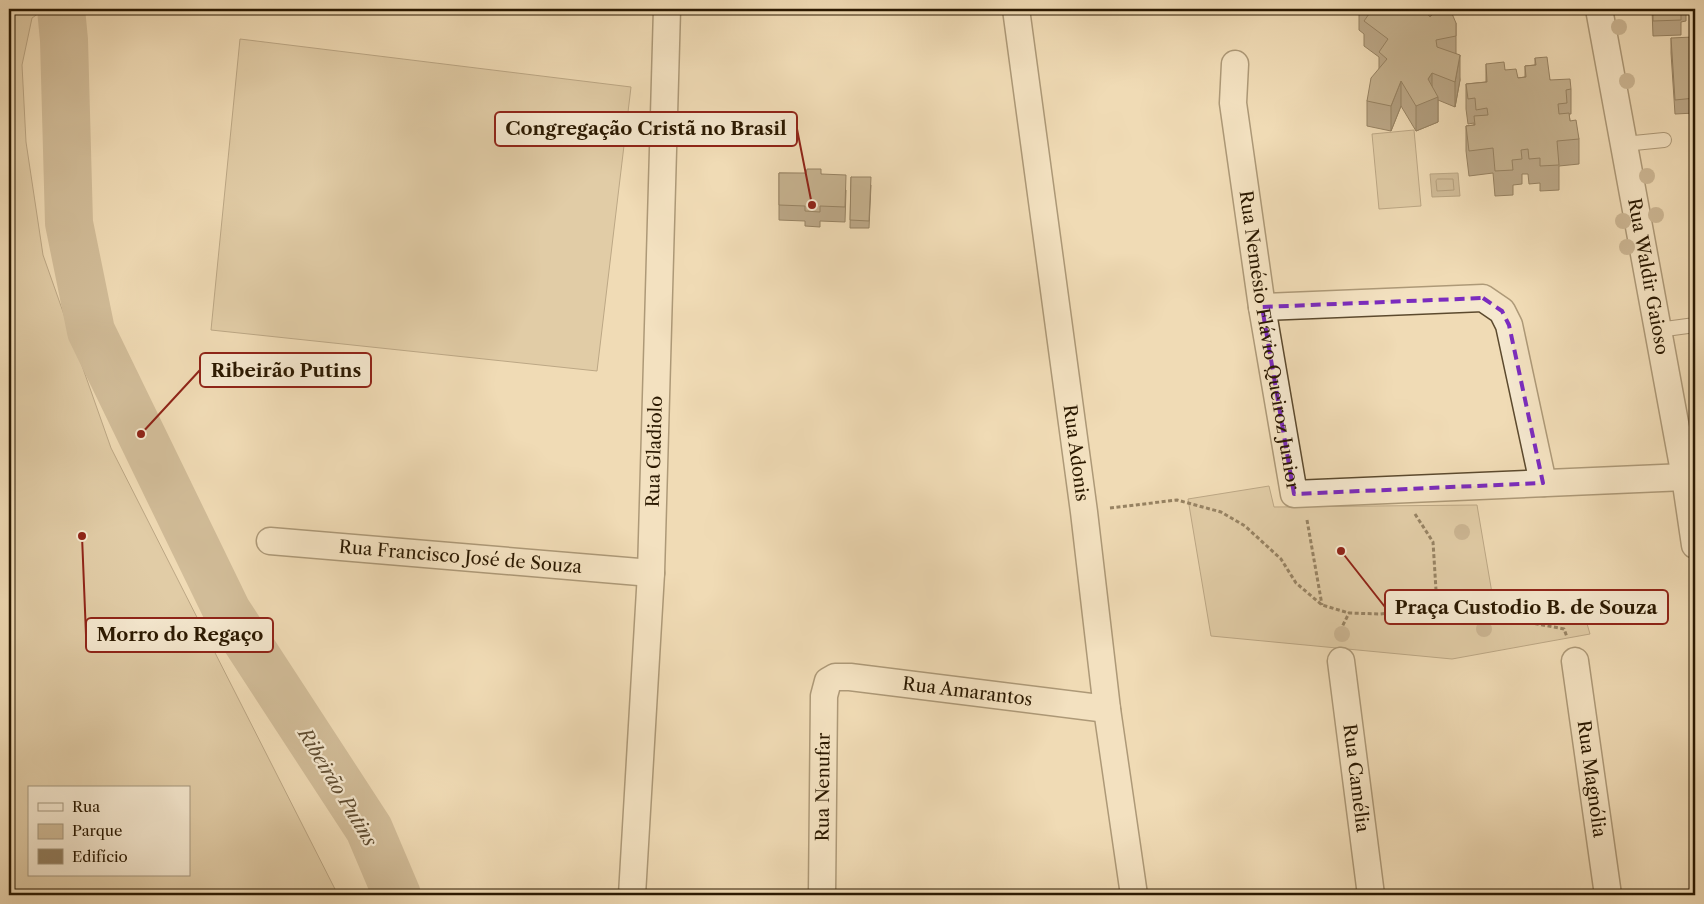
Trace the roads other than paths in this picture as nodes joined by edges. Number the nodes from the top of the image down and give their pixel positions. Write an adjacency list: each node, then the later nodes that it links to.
1 (667, 9): 14 (street, Rua Gladiolo)
2 (1016, 9): 18 (street, Rua Adonis)
3 (1599, 9): 6 (street, Rua Waldir Gaioso)
4 (1235, 64): 7 (street, Rua Nemésio Flávio Queiroz Junior)
5 (1664, 140): 6 (lane)
6 (1624, 144): 9 (street, Rua Waldir Gaioso)
7 (1262, 307): 11 (street); 11 (street, Rua Nemésio Flávio Queiroz Junior)
8 (1695, 326): 9 (lane)
9 (1658, 330): 10 (street, Rua Waldir Gaioso)
10 (1690, 476): 11 (street, Rua Nemésio Flávio Queiroz Junior); 13 (street, Rua Waldir Gaioso)
11 (1544, 483)
12 (270, 541): 14 (street, Rua Francisco José de Souza)
13 (1695, 545)
14 (651, 573): 19 (street, Rua Gladiolo)
15 (1341, 661): 22 (street, Rua Camélia)
16 (1575, 662): 23 (street, Rua Magnólia)
17 (828, 681): 18 (street, Rua Amarantos); 20 (street, Rua Nenufar)
18 (1107, 709): 21 (street, Rua Adonis)
19 (632, 895)
20 (822, 895)
21 (1134, 895)
22 (1371, 895)
23 (1608, 895)

